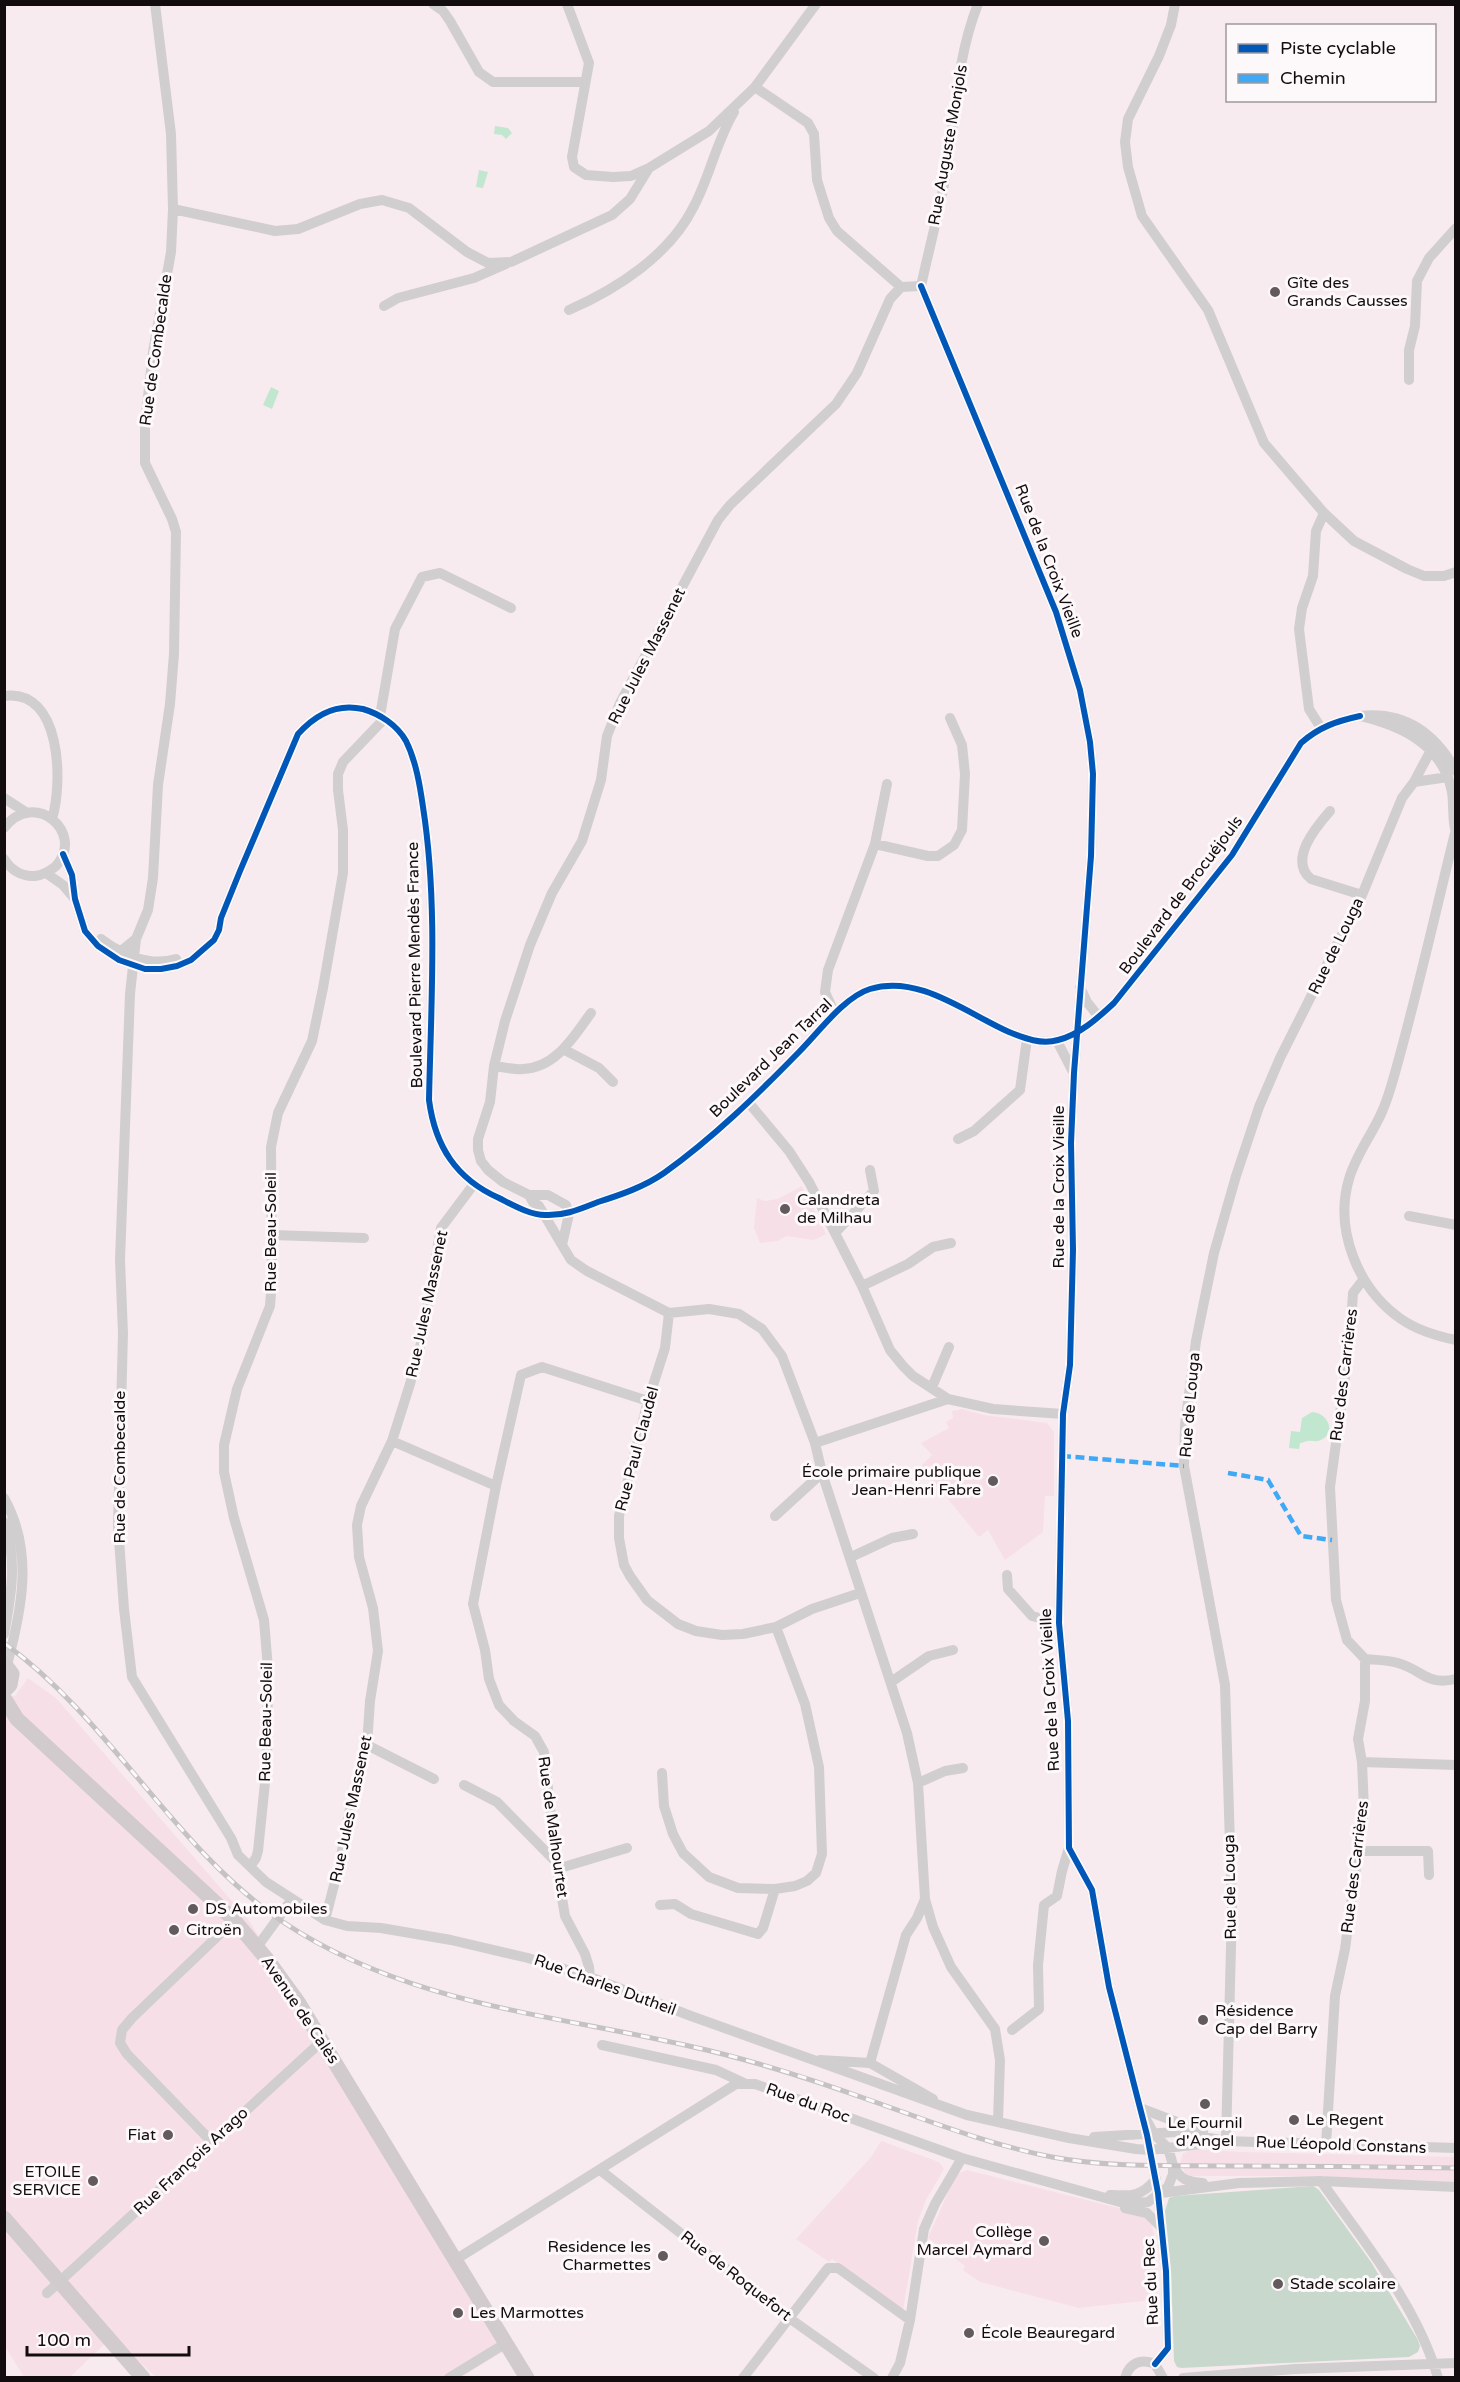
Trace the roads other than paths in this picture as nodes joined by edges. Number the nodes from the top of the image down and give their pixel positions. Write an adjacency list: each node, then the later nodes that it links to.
1 (155, 4): 11 (street, Rue de Combecalde)
2 (433, 4): 7 (street)
3 (567, 4): 7 (street)
4 (816, 4): 8 (street)
5 (978, 4): 14 (street, Rue Auguste Monjols)
6 (1175, 4): 19 (street)
7 (585, 82): 10 (street)
8 (754, 87): 9 (street); 15 (street)
9 (740, 102): 10 (street); 17 (street)
10 (649, 168): 13 (street)
11 (172, 209): 13 (street); 46 (street, Rue de Combecalde)
12 (1455, 228): 18 (street)
13 (511, 262): 16 (street)
14 (921, 286): 15 (street); 49 (street, Rue de la Croix Vieille)
15 (901, 287): 57 (street, Rue Jules Massenet)
16 (384, 306)
17 (569, 310)
18 (1409, 380)
19 (1323, 513): 20 (street); 26 (street)
20 (1455, 572)
21 (511, 608): 24 (street)
22 (4, 696): 34 (street)
23 (1360, 716): 26 (street, Boulevard de Brocuéjouls); 27 (street, Boulevard de Brocuéjouls); 28 (street, Boulevard de Brocuéjouls)
24 (382, 717): 48 (street, Boulevard Pierre Mendès France); 63 (street, Boulevard Pierre Mendès France); 70 (street, Rue Beau-Soleil)
25 (950, 718): 37 (street)
26 (1321, 728): 52 (street, Boulevard de Brocuéjouls)
27 (1431, 750): 28 (street, Boulevard de Brocuéjouls); 29 (street, Rue de Louga)
28 (1452, 774): 29 (street); 36 (street, Boulevard de Brocuéjouls)
29 (1414, 782): 43 (street, Rue de Louga)
30 (887, 784): 37 (street)
31 (4, 798): 33 (street)
32 (1330, 811): 43 (street)
33 (27, 813): 34 (street); 35 (street)
34 (52, 819): 38 (street, Boulevard Pierre Mendès France)
35 (5, 827)
36 (1455, 832): 74 (street, Boulevard de Brocuéjouls)
37 (875, 844): 51 (street)
38 (63, 854): 42 (street); 44 (street, Boulevard Pierre Mendès France)
39 (4, 859): 41 (street)
40 (4, 870): 41 (street)
41 (18, 873): 42 (street)
42 (46, 873): 44 (street, Boulevard Pierre Mendès France)
43 (1362, 895): 139 (street, Rue de Louga)
44 (75, 899): 45 (street, Boulevard Pierre Mendès France)
45 (80, 916): 47 (street, Boulevard Pierre Mendès France); 48 (street, Boulevard Pierre Mendès France)
46 (136, 939): 47 (street, Rue de Combecalde); 48 (street, Rue de Combecalde)
47 (121, 951): 48 (street, Boulevard Pierre Mendès France)
48 (133, 961): 116 (street, Rue de Combecalde)
49 (1080, 987): 52 (street); 53 (street, Rue de la Croix Vieille)
50 (591, 1013): 56 (street)
51 (836, 1014): 54 (street, Boulevard Jean Tarral); 60 (street, Boulevard Jean Tarral)
52 (1099, 1017): 53 (street, Boulevard de Brocuéjouls)
53 (1076, 1032): 55 (street, Boulevard de Brocuéjouls); 58 (street, Rue de la Croix Vieille)
54 (1026, 1039): 55 (street, Boulevard Jean Tarral); 61 (street)
55 (1060, 1039): 58 (street)
56 (564, 1049): 57 (street); 59 (street)
57 (495, 1066): 64 (street, Rue Jules Massenet)
58 (1074, 1073): 82 (street, Rue de la Croix Vieille)
59 (613, 1082)
60 (748, 1103): 65 (street, Boulevard Jean Tarral); 69 (street)
61 (958, 1139)
62 (870, 1170): 69 (street)
63 (474, 1184): 66 (street, Boulevard Jean Tarral); 83 (street, Rue Jules Massenet)
64 (529, 1195): 65 (street, Rue Jules Massenet); 66 (street, Rue Jules Massenet)
65 (568, 1209): 66 (street, Boulevard Jean Tarral); 73 (street)
66 (541, 1211): 73 (street, Rue Jules Massenet)
67 (1409, 1216): 68 (street)
68 (1455, 1225)
69 (835, 1233): 75 (street)
70 (272, 1235): 71 (street); 116 (street, Rue Beau-Soleil)
71 (364, 1238)
72 (951, 1244): 75 (street)
73 (562, 1245): 76 (street, Rue Jules Massenet)
74 (1363, 1280): 77 (street, Boulevard de Brocuéjouls); 99 (street, Rue des Carrières)
75 (862, 1286): 79 (street)
76 (669, 1313): 81 (street, Rue Paul Claudel); 84 (street)
77 (1455, 1340)
78 (950, 1347): 79 (street)
79 (932, 1387): 80 (street)
80 (948, 1399): 82 (street); 84 (street)
81 (648, 1401): 86 (street, Rue de Malhourtet); 96 (street, Rue Paul Claudel)
82 (1063, 1414): 95 (street, Rue de la Croix Vieille)
83 (392, 1441): 86 (street); 105 (street, Rue Jules Massenet)
84 (815, 1443): 85 (street)
85 (822, 1473): 88 (street); 91 (street)
86 (496, 1486): 117 (street, Rue de Malhourtet)
87 (4, 1498): 100 (street)
88 (776, 1516)
89 (4, 1522): 94 (street)
90 (913, 1534): 91 (street)
91 (851, 1557): 93 (street)
92 (1007, 1575): 95 (street)
93 (860, 1593): 96 (street, Rue Paul Claudel); 102 (street)
94 (8, 1595): 97 (street)
95 (1059, 1623): 114 (street, Rue de la Croix Vieille)
96 (776, 1627): 119 (street)
97 (4, 1634)
98 (953, 1650): 102 (street)
99 (1365, 1659): 101 (street); 106 (street, Rue des Carrières)
100 (6, 1664): 103 (street)
101 (1455, 1679)
102 (891, 1682): 111 (street)
103 (4, 1691)
104 (4, 1698): 124 (street, Avenue de Calès)
105 (367, 1745): 110 (street); 123 (street, Rue Jules Massenet)
106 (1362, 1762): 107 (street); 115 (street, Rue des Carrières)
107 (1455, 1766)
108 (963, 1768): 111 (street)
109 (662, 1773): 119 (street)
110 (434, 1779)
111 (918, 1783): 121 (street)
112 (464, 1785): 117 (street)
113 (627, 1848): 117 (street)
114 (1070, 1848): 127 (street); 133 (street, Rue de la Croix Vieille)
115 (1359, 1851): 118 (street); 140 (street, Rue des Carrières)
116 (251, 1865): 120 (street, Rue de Combecalde)
117 (556, 1866): 126 (street, Rue de Malhourtet)
118 (1429, 1875)
119 (775, 1889): 122 (street)
120 (292, 1899): 123 (street, Rue de Combecalde); 125 (street)
121 (925, 1899): 131 (street); 135 (street)
122 (660, 1905)
123 (326, 1920): 126 (street, Rue Charles Dutheil)
124 (244, 1934): 125 (street, Avenue de Calès); 138 (street)
125 (257, 1947): 128 (street, Avenue de Calès)
126 (590, 1977): 130 (street, Rue Charles Dutheil)
127 (1012, 2030)
128 (322, 2041): 138 (street, Rue François Arago); 155 (street, Avenue de Calès)
129 (602, 2045): 132 (street)
130 (808, 2059): 131 (street, Rue Charles Dutheil); 134 (street, Rue Charles Dutheil)
131 (870, 2062): 134 (street, Rue Charles Dutheil)
132 (745, 2084): 144 (street, Rue du Roc); 146 (street, Rue du Roc)
133 (1140, 2108): 136 (street, Rue de la Croix Vieille); 139 (street, Rue Léopold Constans)
134 (955, 2112): 135 (street, Rue Charles Dutheil)
135 (998, 2121): 137 (street, Rue Charles Dutheil)
136 (1150, 2134): 137 (street, Rue Charles Dutheil); 139 (street, Rue Léopold Constans); 141 (street, Rue de la Croix Vieille); 143 (street, Rue de la Croix Vieille)
137 (1069, 2138): 143 (street, Rue Charles Dutheil)
138 (211, 2141): 156 (street, Rue François Arago)
139 (1226, 2141): 140 (street, Rue Léopold Constans); 141 (street, Rue Léopold Constans)
140 (1326, 2144): 142 (street, Rue Léopold Constans)
141 (1168, 2148): 143 (street, Rue Léopold Constans); 145 (street, Rue de la Croix Vieille)
142 (1455, 2148)
143 (1150, 2150): 147 (street, Rue de la Croix Vieille)
144 (962, 2158): 152 (street, Rue du Roc); 159 (street)
145 (1173, 2165): 149 (street); 151 (street)
146 (600, 2170): 155 (street, Rue du Roc); 158 (street, Rue de Roquefort)
147 (1156, 2179): 151 (street, Rue de la Croix Vieille); 152 (street)
148 (1321, 2181): 149 (street); 150 (street); 162 (street)
149 (1239, 2183): 151 (street, Rue du Roc)
150 (1455, 2187)
151 (1158, 2193): 152 (street, Rue du Roc); 154 (street, Rue du Rec)
152 (1092, 2194): 154 (street)
153 (4, 2217): 156 (street)
154 (1162, 2228): 161 (street, Rue du Rec)
155 (455, 2260): 160 (street, Avenue de Calès)
156 (61, 2283): 157 (street, Rue François Arago); 164 (street)
157 (47, 2293)
158 (789, 2318): 159 (street); 168 (street); 169 (street, Rue de Roquefort)
159 (910, 2320): 170 (street)
160 (506, 2343): 166 (street); 167 (street, Avenue de Calès)
161 (1155, 2364): 165 (street); 171 (street)
162 (1434, 2364): 163 (street); 172 (street); 173 (street)
163 (1455, 2364)
164 (136, 2375)
165 (1122, 2376)
166 (449, 2378)
167 (527, 2378)
168 (743, 2378)
169 (874, 2378)
170 (892, 2378)
171 (1163, 2378)
172 (1183, 2378)
173 (1438, 2378)

